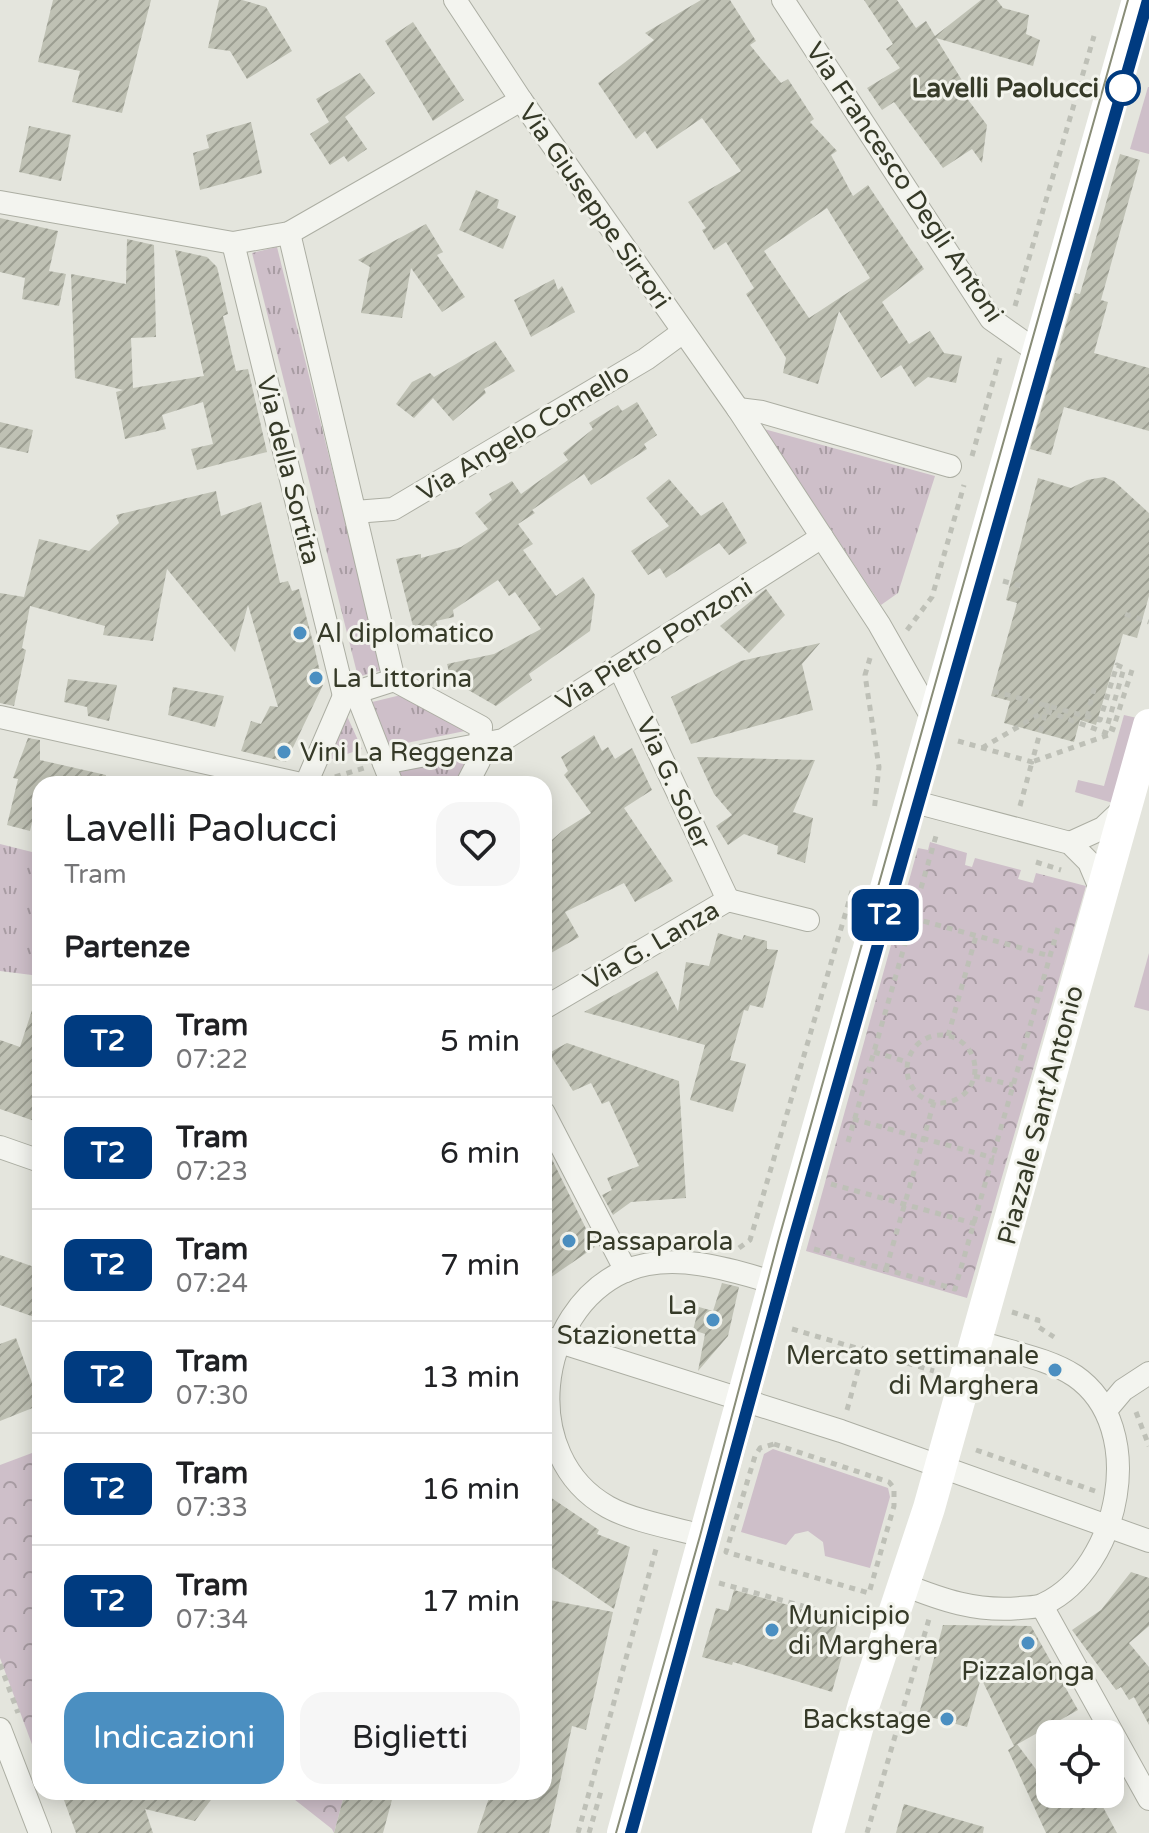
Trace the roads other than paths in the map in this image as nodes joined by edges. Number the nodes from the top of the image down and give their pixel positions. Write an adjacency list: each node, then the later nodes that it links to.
1 (455, 0): 4 (street, Via Giuseppe Sirtori)
2 (783, 0): 9 (street, Via Francesco Degli Antoni)
3 (1138, 0): 9 (street)
4 (521, 100): 6 (street); 8 (street, Via Giuseppe Sirtori)
5 (0, 202): 7 (street)
6 (289, 233): 7 (street); 12 (street, Via della Sortita)
7 (233, 243): 16 (street, Via della Sortita)
8 (683, 332): 10 (street, Via Giuseppe Sirtori); 12 (street, Via Angelo Comello)
9 (1039, 353): 18 (street)
10 (738, 409): 11 (street); 13 (street, Via Giuseppe Sirtori)
11 (958, 470)
12 (355, 512): 15 (street, Via della Sortita)
13 (822, 537): 14 (street, Via Pietro Ponzoni); 18 (street, Via Giuseppe Sirtori)
14 (619, 667): 19 (street, Via Pietro Ponzoni); 30 (street, Via G. Soler)
15 (394, 680): 16 (street); 19 (street)
16 (350, 694): 21 (street, Via della Sortita); 23 (street)
17 (0, 717): 22 (street)
18 (941, 729): 26 (street)
19 (483, 744): 21 (street, Via Pietro Ponzoni); 25 (street)
20 (1146, 744): 27 (street, Piazzale Sant'Antonio)
21 (384, 763): 24 (street, Via della Sortita)
22 (277, 776)
23 (313, 776)
24 (389, 776)
25 (471, 776)
26 (911, 801): 28 (street); 37 (street)
27 (1122, 810): 28 (street); 29 (street, Piazzale Sant'Antonio)
28 (1070, 843): 29 (street)
29 (1087, 881): 39 (street, Piazzale Sant'Antonio)
30 (728, 900): 31 (street, Via G. Lanza); 32 (street, Via G. Lanza)
31 (808, 920)
32 (552, 1003)
33 (552, 1128): 36 (street)
34 (0, 1147): 35 (street)
35 (32, 1158)
36 (626, 1271): 37 (street); 38 (street)
37 (775, 1283): 41 (street)
38 (552, 1340): 41 (street)
39 (977, 1341): 42 (street); 44 (street, Piazzale Sant'Antonio)
40 (1149, 1373): 42 (street)
41 (743, 1399): 44 (street); 47 (street)
42 (1107, 1409): 45 (street)
43 (552, 1428): 47 (street)
44 (940, 1466): 45 (street); 48 (street, Piazzale Sant'Antonio)
45 (1108, 1526): 46 (street); 49 (street)
46 (1149, 1541)
47 (716, 1545): 53 (street)
48 (902, 1584): 49 (street); 54 (street, Piazzale Sant'Antonio)
49 (1042, 1606): 51 (street)
50 (0, 1729): 52 (street)
51 (1149, 1799)
52 (40, 1833)
53 (623, 1833)
54 (828, 1833)

